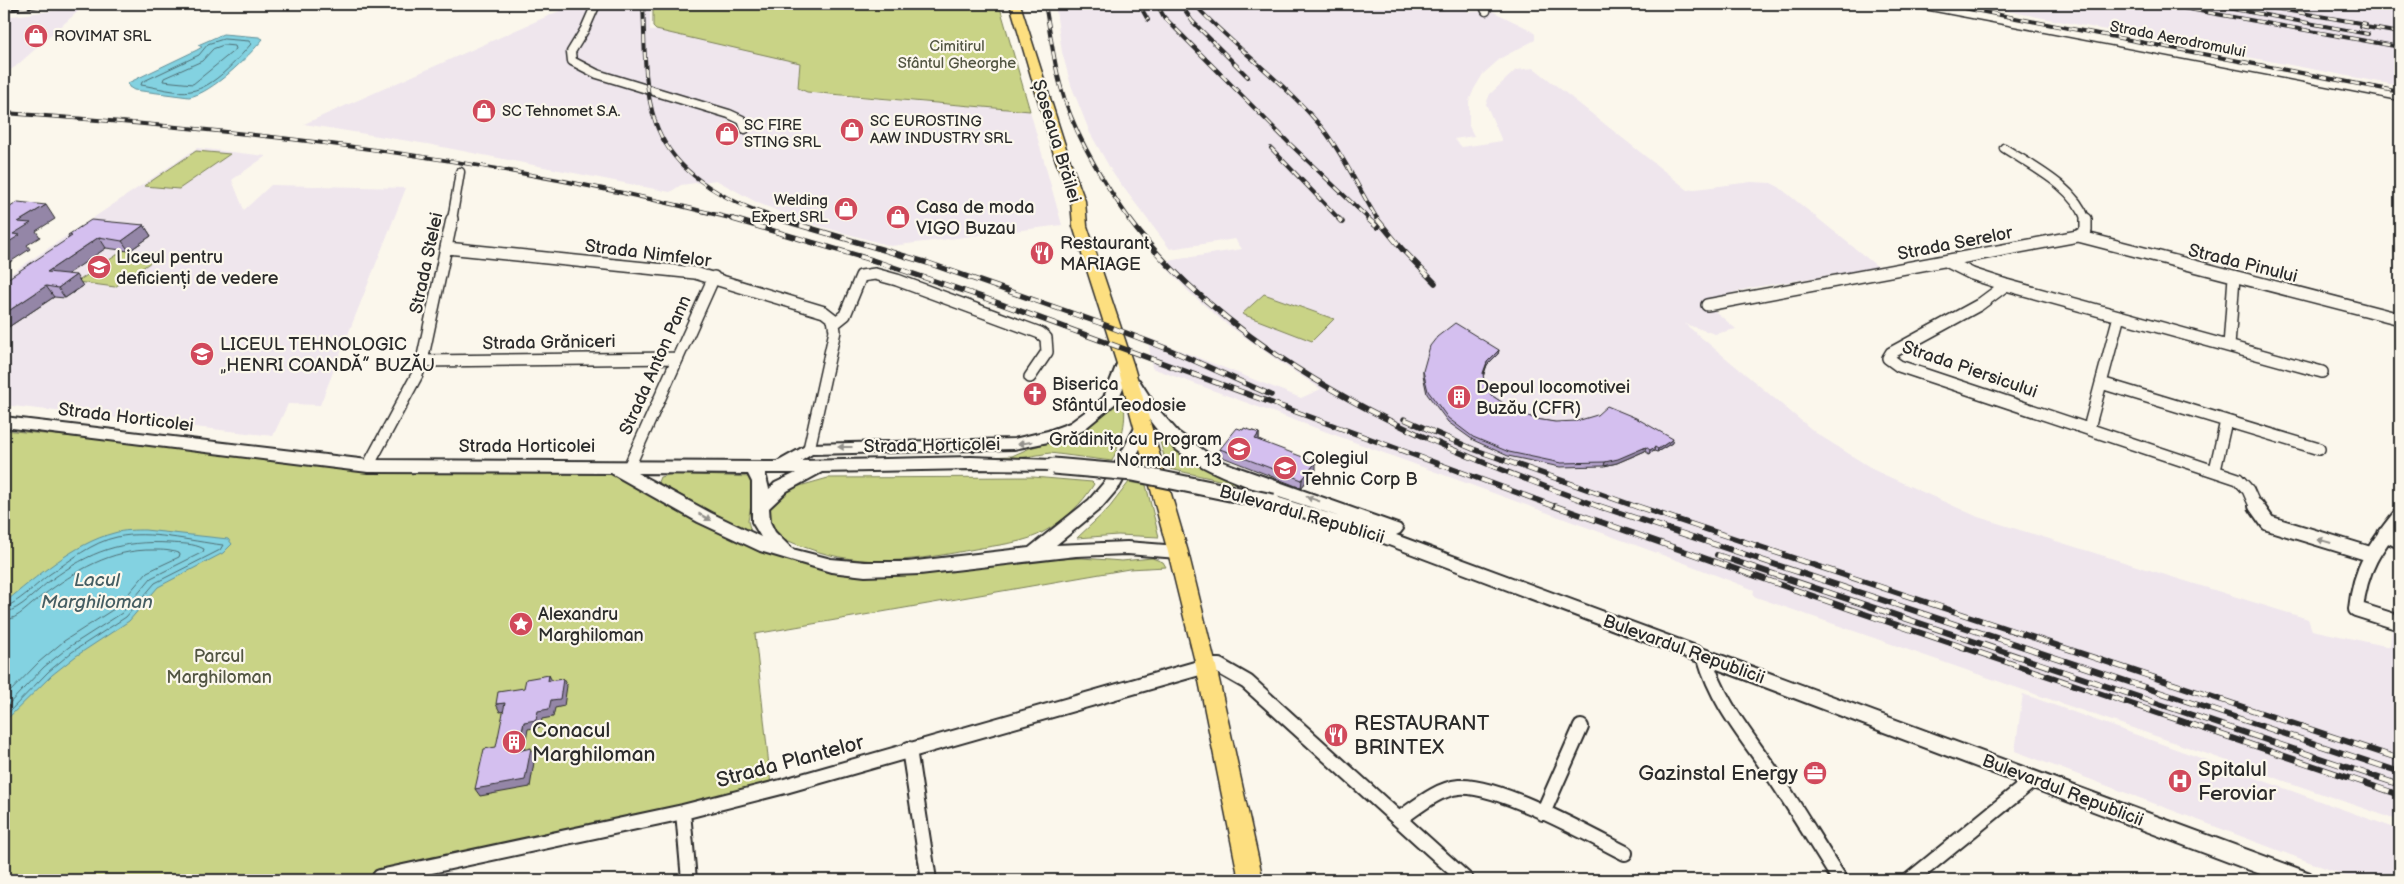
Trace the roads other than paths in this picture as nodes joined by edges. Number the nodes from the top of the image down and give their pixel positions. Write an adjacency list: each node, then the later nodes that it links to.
1 (29, 4): 6 (main road)
2 (596, 4): 9 (street)
3 (1015, 4): 25 (main road, Șoseaua Brăilei)
4 (1483, 4): 7 (street)
5 (1920, 4): 8 (street, Strada Aerodromului)
6 (4, 7)
7 (1486, 12)
8 (2400, 96)
9 (745, 129)
10 (2004, 148): 12 (street)
11 (460, 172): 13 (street, Strada Stelei)
12 (2078, 236): 14 (street, Strada Serelor); 16 (street, Strada Pinului)
13 (447, 248): 15 (street, Strada Nimfelor); 24 (street, Strada Stelei)
14 (1946, 261): 17 (street); 18 (street, Strada Serelor)
15 (714, 277): 21 (street, Strada Nimfelor); 23 (street, Strada Anton Pann)
16 (2234, 277): 20 (street, Strada Pinului); 22 (street)
17 (2006, 285): 19 (street); 32 (street, Strada Piersicului)
18 (1707, 305)
19 (2119, 316): 22 (street); 28 (street)
20 (2400, 319)
21 (835, 323): 27 (street); 33 (street)
22 (2229, 346): 26 (street)
23 (678, 358): 24 (street, Strada Grăniceri); 38 (street, Strada Anton Pann)
24 (422, 361): 35 (street, Strada Stelei)
25 (1125, 364): 31 (main road, Șoseaua Brăilei); 33 (main road, one-way to 33); 53 (main road, one-way to 25)
26 (2322, 372)
27 (1030, 377)
28 (2101, 382): 29 (street); 32 (street)
29 (2226, 421): 34 (street); 43 (street)
30 (4, 422): 35 (main road, Strada Horticolei)
31 (1143, 428): 49 (main road, Șoseaua Brăilei); 51 (main road)
32 (2088, 428): 43 (street, Strada Piersicului)
33 (808, 449): 42 (main road)
34 (2320, 449)
35 (368, 466): 36 (main road, Strada Horticolei)
36 (611, 466): 38 (main road, Strada Horticolei); 44 (main road)
37 (1053, 466): 40 (main road, Strada Horticolei); 53 (main road, Bulevardul Republicii, bridge)
38 (629, 467): 39 (main road, Strada Horticolei)
39 (664, 467): 41 (main road, Strada Horticolei); 44 (main road)
40 (821, 467): 42 (main road, Strada Horticolei); 45 (main road)
41 (754, 468): 42 (main road, Strada Horticolei); 45 (main road)
42 (779, 468)
43 (2215, 470): 52 (street, Strada Piersicului, one-way to 43)
44 (662, 494): 50 (main road, one-way to 50)
45 (761, 506): 50 (main road)
46 (2400, 516): 47 (street)
47 (2386, 534): 48 (street); 52 (street)
48 (2400, 541)
49 (1178, 552): 51 (main road); 56 (main road, Șoseaua Brăilei)
50 (788, 553): 51 (main road)
51 (1033, 553)
52 (2370, 554): 54 (street)
53 (1501, 582): 55 (main road, Bulevardul Republicii)
54 (2400, 623)
55 (1705, 658): 59 (main road, Bulevardul Republicii); 70 (street)
56 (1206, 666): 58 (street, Strada Plantelor); 62 (street); 68 (main road, Șoseaua Brăilei)
57 (1581, 727): 61 (street)
58 (909, 749): 60 (street, Strada Plantelor); 67 (street)
59 (2034, 779): 65 (street); 71 (main road, Bulevardul Republicii)
60 (683, 812): 64 (street, Strada Plantelor); 66 (street)
61 (1543, 813): 62 (street); 63 (street)
62 (1399, 819): 69 (street)
63 (1625, 853)
64 (380, 877)
65 (1915, 878)
66 (689, 880)
67 (929, 880)
68 (1251, 880)
69 (1466, 880)
70 (1840, 880)
71 (2302, 880)

